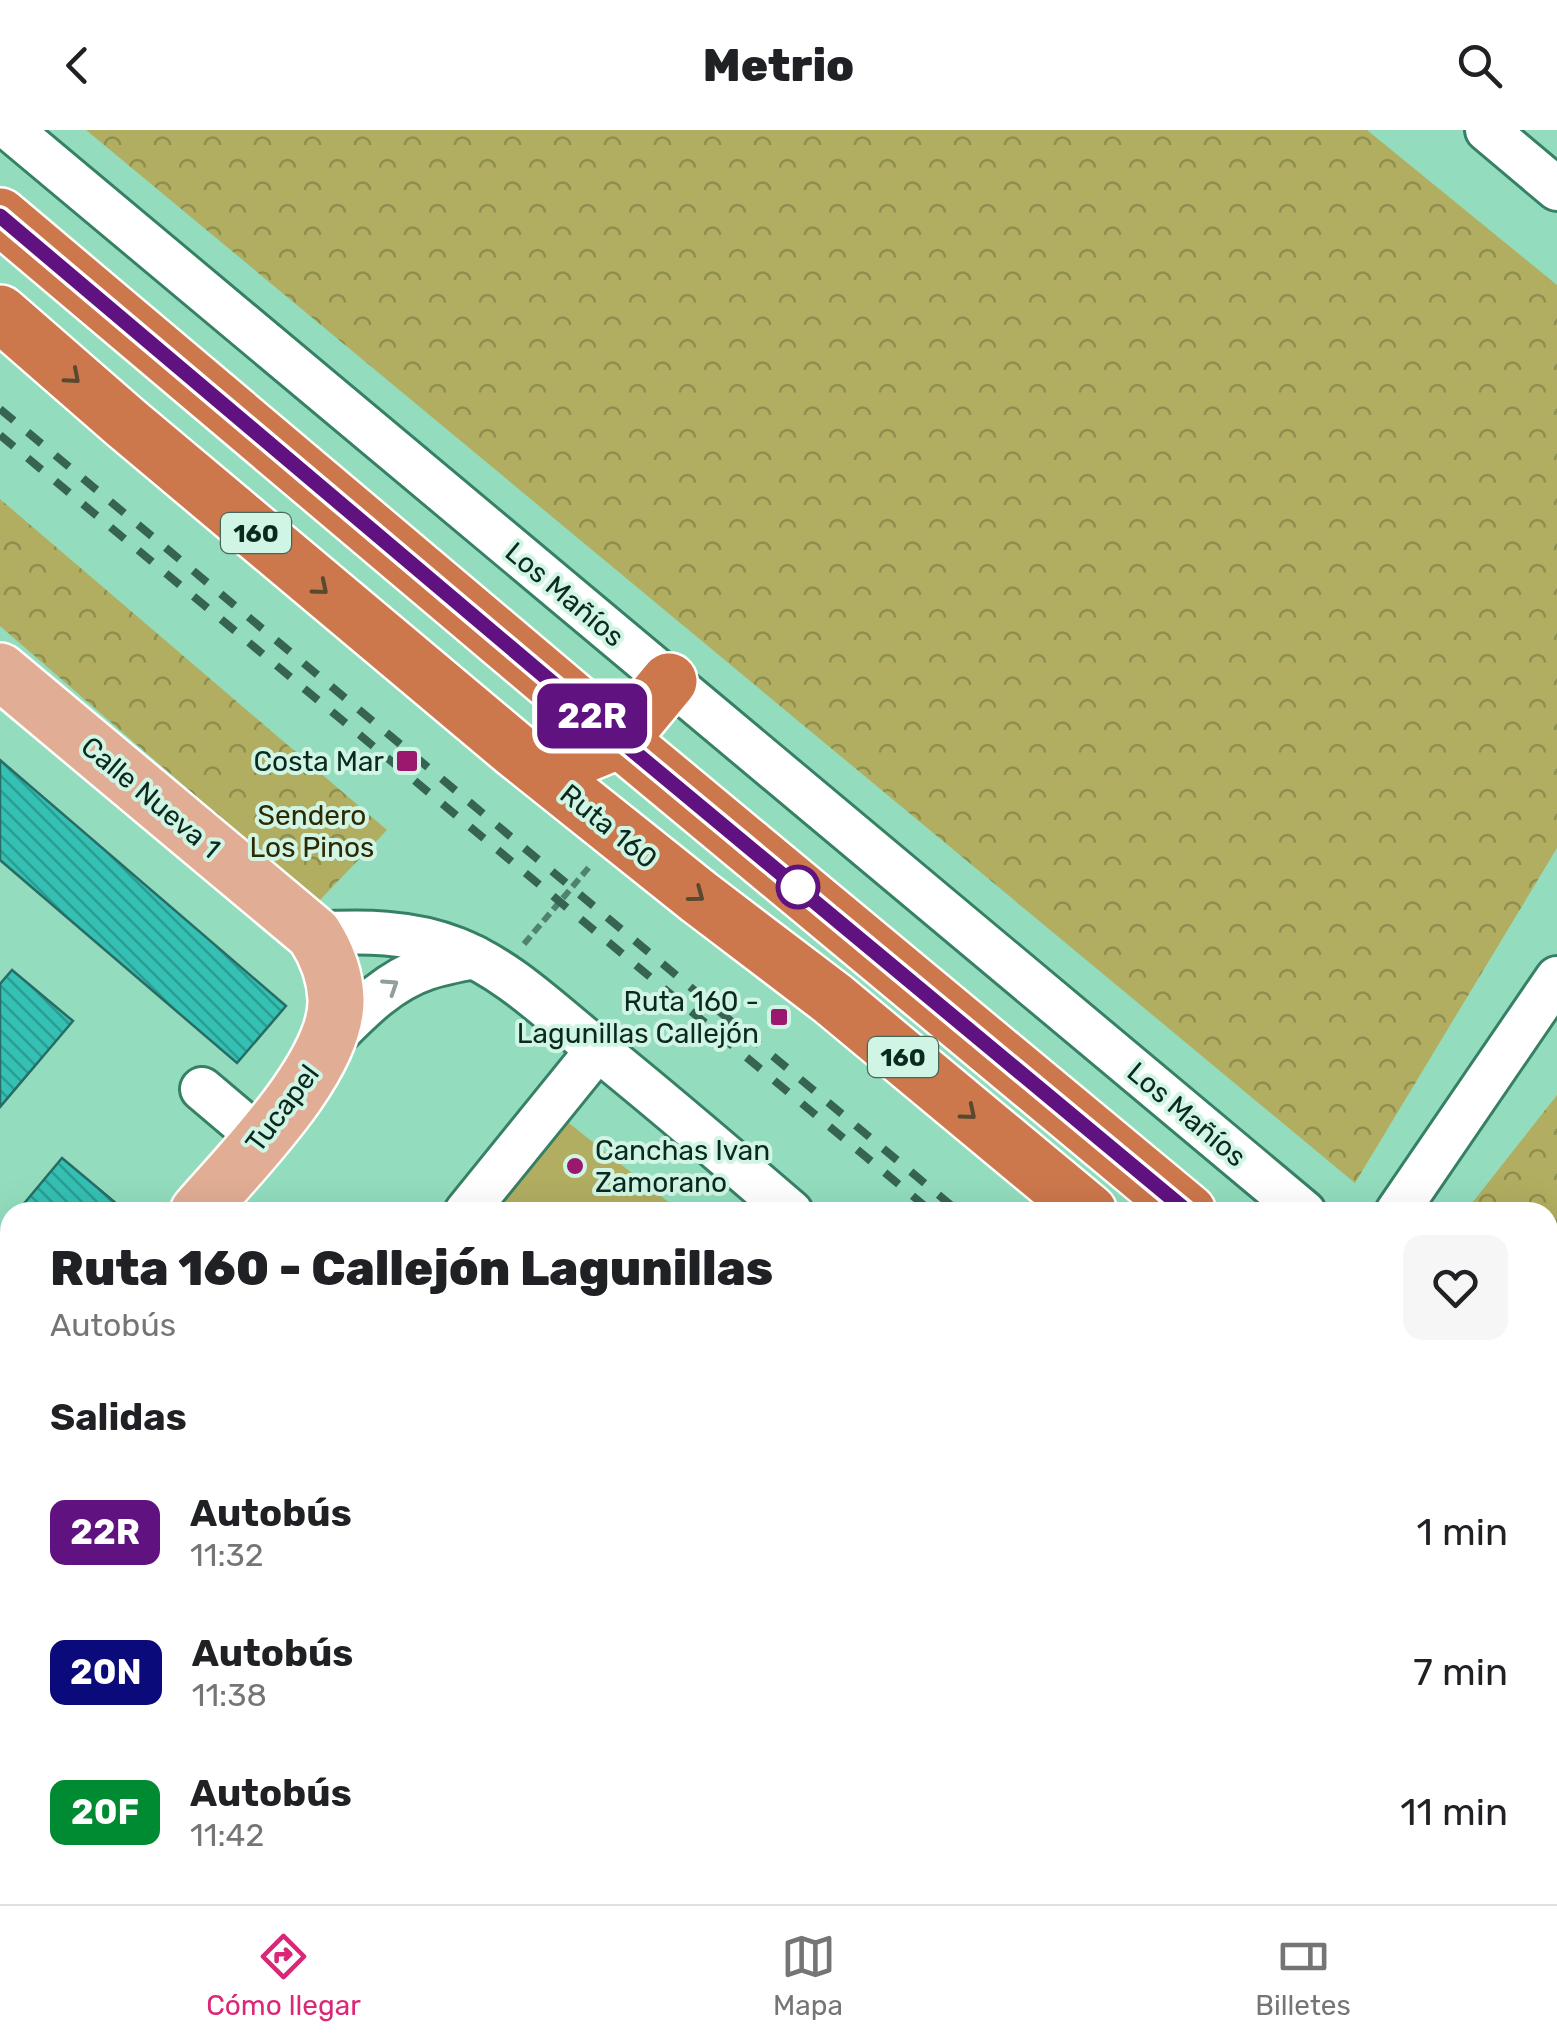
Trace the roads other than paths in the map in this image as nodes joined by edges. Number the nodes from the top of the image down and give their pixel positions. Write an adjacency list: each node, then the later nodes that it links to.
1 (11, 130): 7 (street, Los Mañíos)
2 (1486, 130): 3 (street)
3 (1557, 189)
4 (0, 216): 8 (highway, 160)
5 (0, 313): 9 (highway, Ruta 160 / 160, one-way to 9)
6 (0, 671): 10 (main road, Calle Nueva 1)
7 (669, 681): 8 (highway); 22 (street, Los Mañíos)
8 (620, 740): 9 (highway); 21 (highway, 160)
9 (514, 750): 20 (highway, Ruta 160 / 160, one-way to 20)
10 (314, 934): 11 (street); 13 (main road, Tucapel)
11 (487, 965): 13 (street, one-way to 11); 14 (street)
12 (1557, 978): 23 (street)
13 (326, 1045): 16 (main road, Tucapel)
14 (598, 1049): 18 (street); 19 (street)
15 (202, 1090): 16 (street)
16 (261, 1139): 17 (main road, Tucapel)
17 (207, 1202)
18 (474, 1202)
19 (780, 1202)
20 (1078, 1202)
21 (1176, 1202)
22 (1292, 1202)
23 (1404, 1202)

